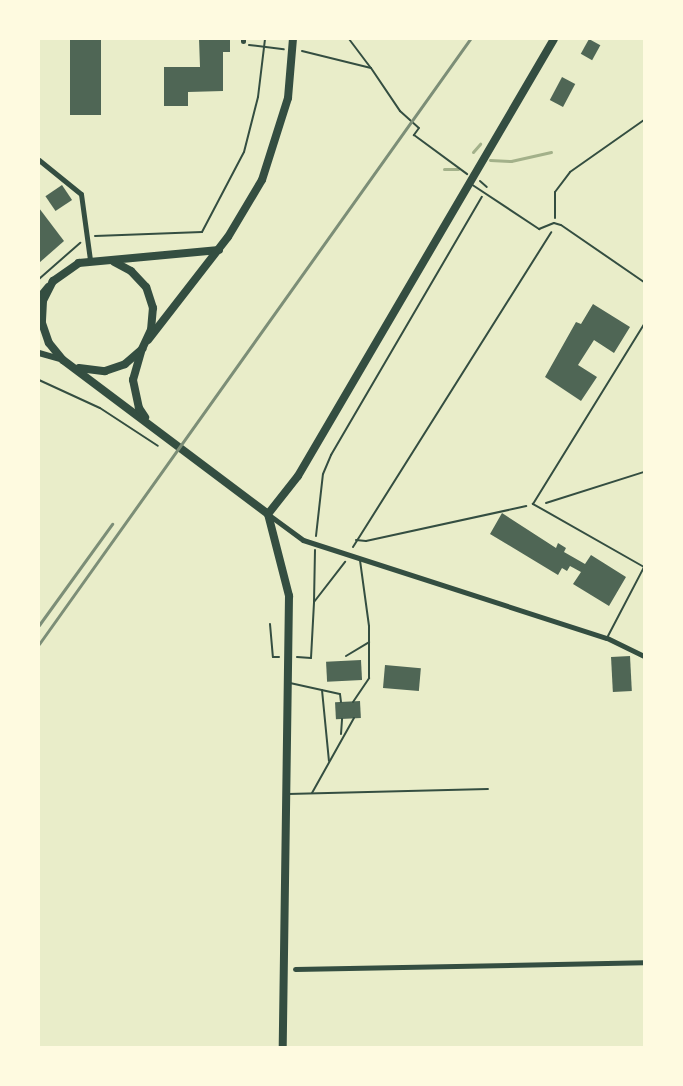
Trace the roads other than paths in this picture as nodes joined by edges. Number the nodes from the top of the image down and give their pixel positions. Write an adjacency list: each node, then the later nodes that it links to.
1 (293, 39): 5 (main road)
2 (554, 39): 4 (main road)
3 (39, 160): 6 (street)
4 (470, 180): 9 (lane); 18 (main road)
5 (219, 250): 7 (main road); 12 (main road)
6 (90, 260): 7 (main road); 8 (main road)
7 (101, 260): 12 (main road)
8 (53, 281): 10 (street); 15 (main road)
9 (644, 282)
10 (39, 297)
11 (644, 324): 20 (lane)
12 (148, 340): 13 (main road)
13 (142, 349): 16 (main road); 17 (main road)
14 (39, 353): 15 (street)
15 (63, 360): 16 (main road)
16 (73, 366): 17 (main road)
17 (152, 426): 18 (main road)
18 (267, 514): 19 (street); 24 (main road)
19 (360, 560): 20 (street); 21 (lane)
20 (607, 638): 23 (street)
21 (369, 642): 22 (lane); 27 (lane)
22 (346, 656)
23 (644, 656)
24 (287, 682): 25 (lane); 34 (main road)
25 (322, 690): 26 (lane); 31 (lane)
26 (341, 702)
27 (353, 702)
28 (354, 718): 30 (lane)
29 (342, 719): 30 (lane)
30 (341, 736): 31 (lane)
31 (330, 764): 33 (lane)
32 (488, 789): 33 (lane)
33 (312, 793): 34 (lane)
34 (286, 794): 37 (main road)
35 (644, 962): 36 (street)
36 (295, 969)
37 (283, 1047)

